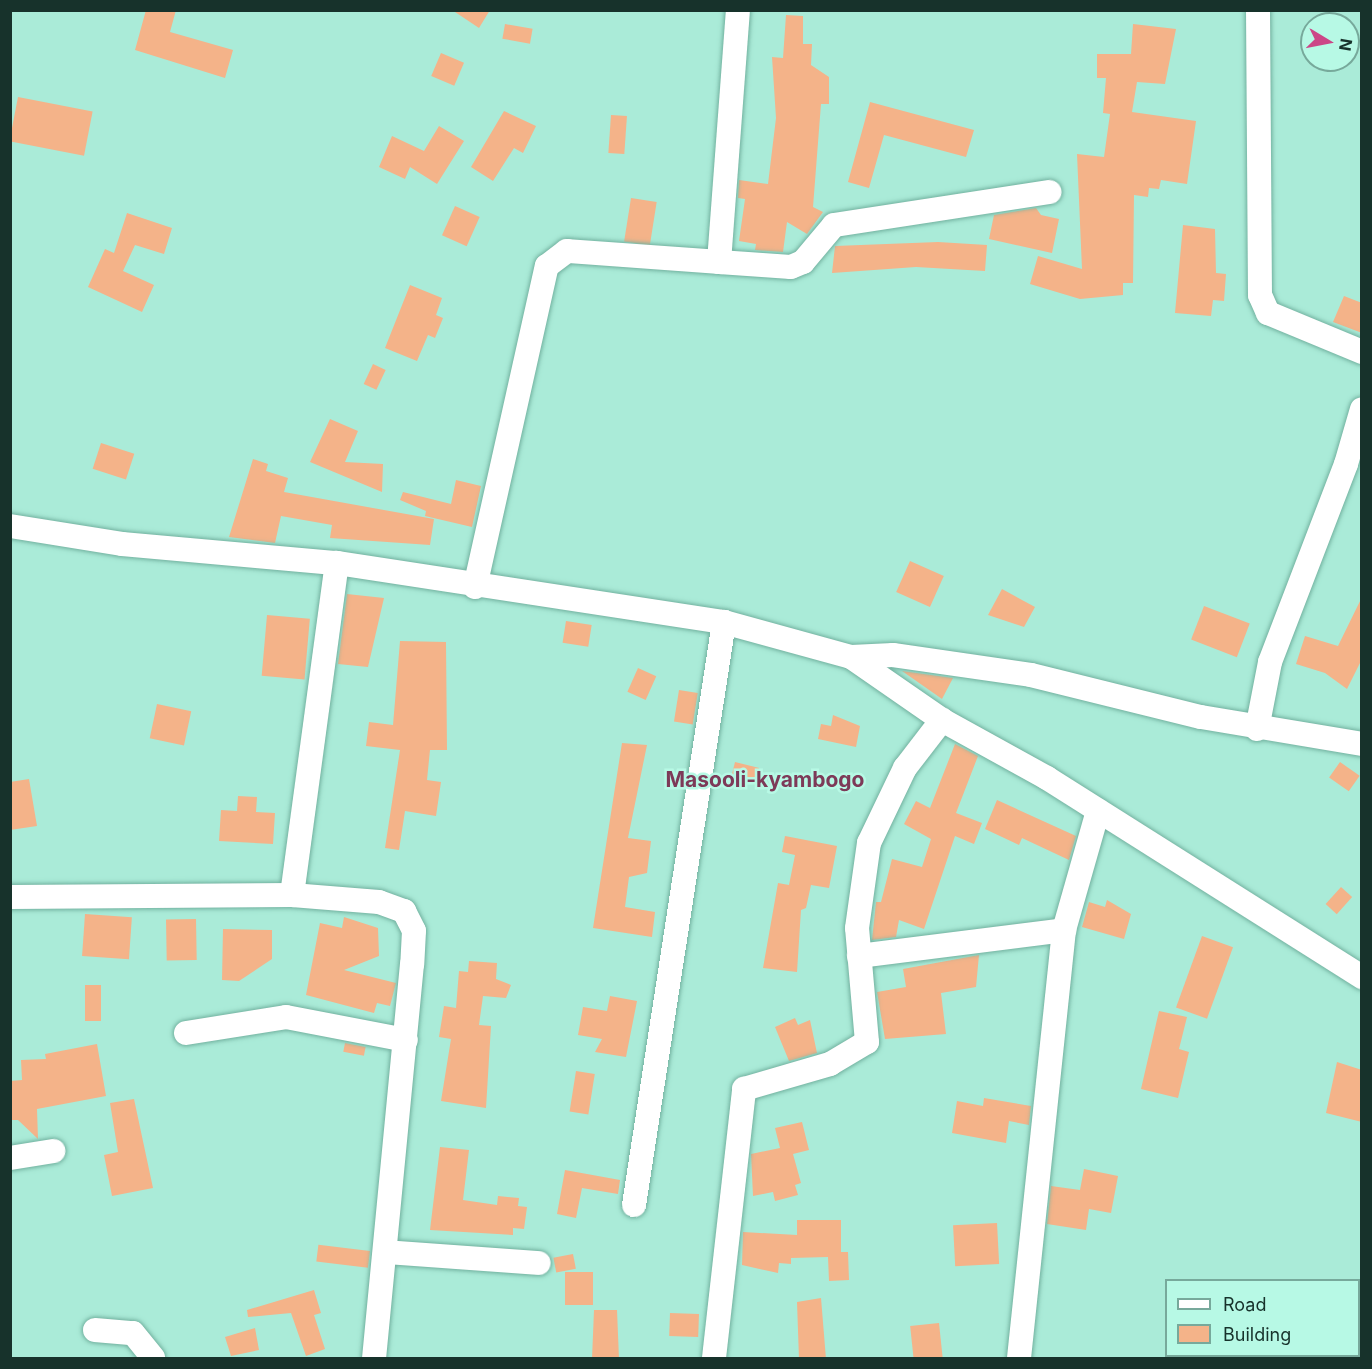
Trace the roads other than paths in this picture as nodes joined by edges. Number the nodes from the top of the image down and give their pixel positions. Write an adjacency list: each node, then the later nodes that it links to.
1 (738, 10): 4 (street)
2 (1258, 10): 5 (street)
3 (1049, 192): 4 (street)
4 (719, 262): 9 (street)
5 (1362, 352)
6 (1362, 408): 13 (street)
7 (10, 526): 8 (street)
8 (337, 563): 9 (street); 16 (street)
9 (475, 587): 10 (street)
10 (724, 622): 11 (street); 25 (street)
11 (851, 657): 12 (street); 13 (street)
12 (942, 720): 15 (street); 19 (street)
13 (1257, 729): 14 (street)
14 (1362, 744)
15 (1098, 811): 18 (street); 20 (street)
16 (292, 895): 17 (street); 22 (street)
17 (10, 897)
18 (1064, 930): 19 (street); 32 (street)
19 (859, 956): 31 (street)
20 (1362, 977)
21 (186, 1033): 22 (street)
22 (406, 1040): 26 (street)
23 (53, 1151): 24 (street)
24 (10, 1158)
25 (634, 1205)
26 (385, 1252): 27 (street); 30 (street)
27 (539, 1263)
28 (95, 1330): 29 (street)
29 (153, 1359)
30 (374, 1359)
31 (714, 1359)
32 (1020, 1359)

